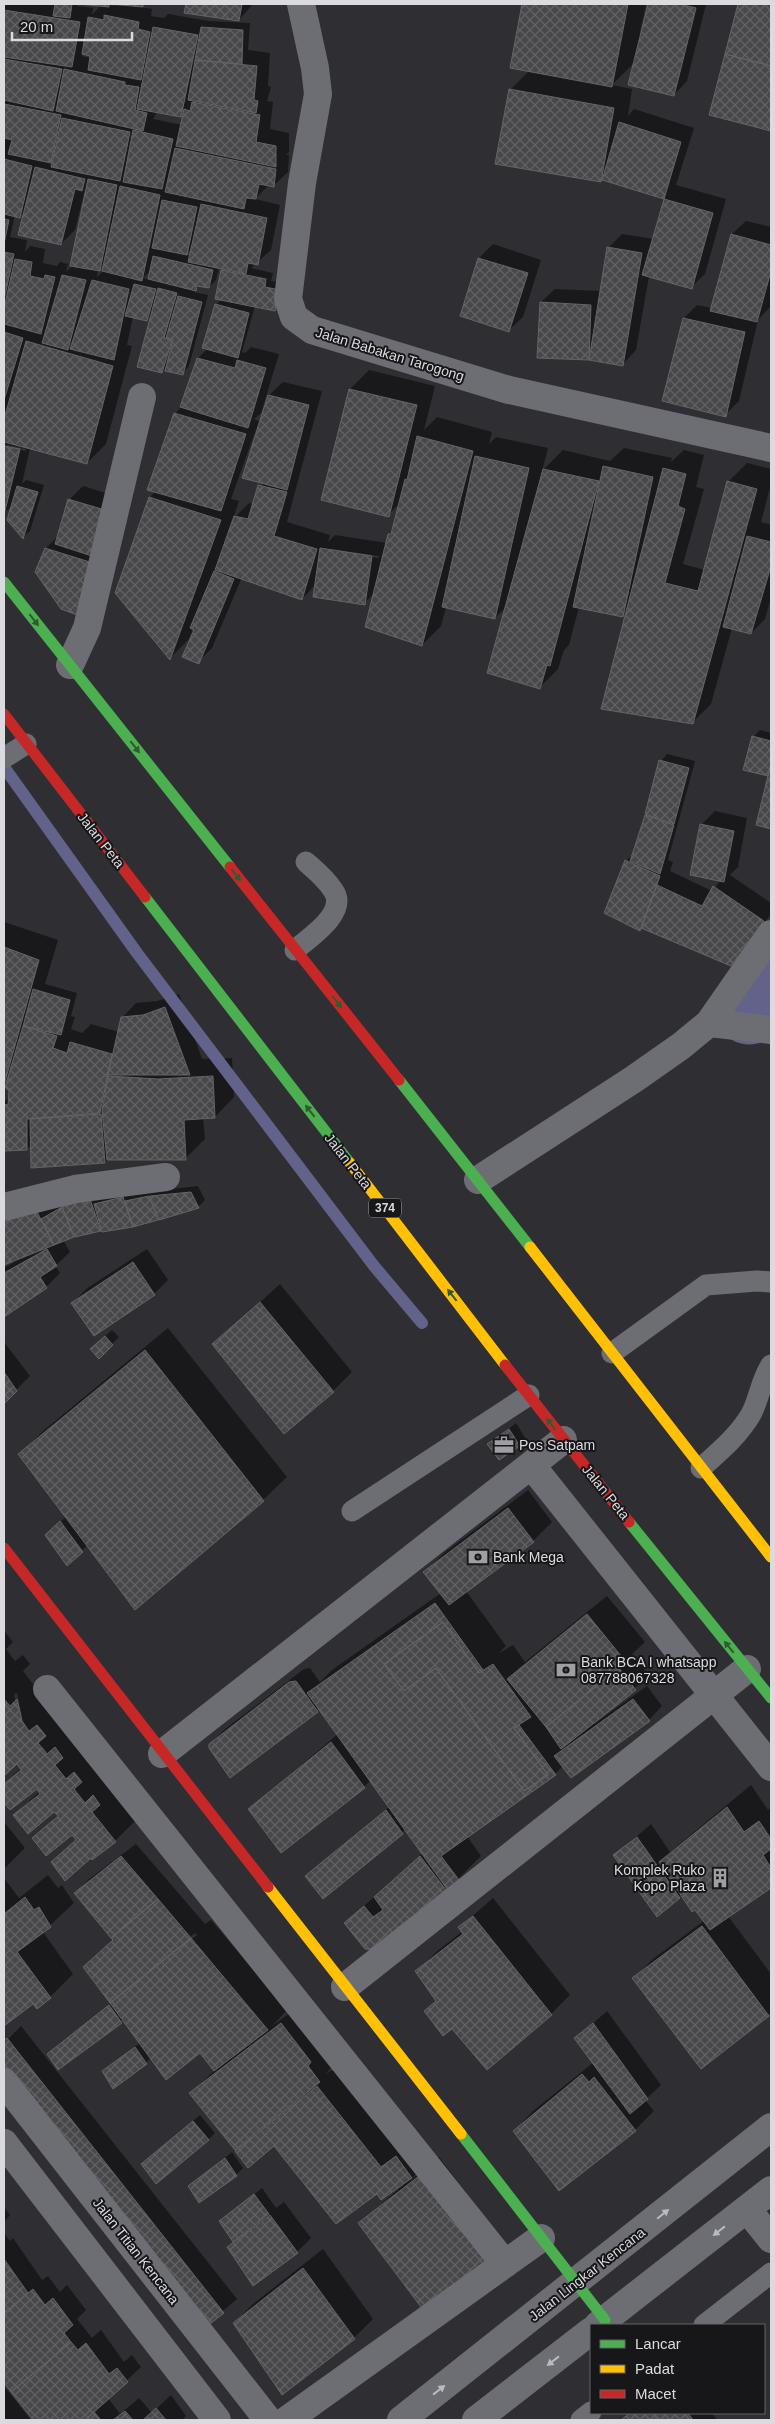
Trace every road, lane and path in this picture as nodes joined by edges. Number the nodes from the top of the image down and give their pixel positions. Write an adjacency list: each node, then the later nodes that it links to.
1 (300, 4): 3 (street, Jalan Babakan Tarogong)
2 (142, 397): 5 (street)
3 (771, 448)
4 (4, 582): 5 (main road, one-way to 5)
5 (70, 665): 11 (main road, one-way to 11)
6 (4, 714): 7 (main road, Jalan Peta / 374)
7 (26, 744): 8 (lane); 20 (main road, Jalan Peta / 374, one-way to 7)
8 (4, 758)
9 (306, 862): 11 (lane)
10 (771, 934): 12 (street)
11 (295, 950): 15 (main road, one-way to 15)
12 (709, 1023): 13 (street); 15 (street)
13 (771, 1030)
14 (166, 1178): 16 (street)
15 (478, 1180): 18 (main road)
16 (4, 1207)
17 (771, 1282): 18 (lane)
18 (612, 1353): 23 (main road)
19 (771, 1365): 23 (lane)
20 (529, 1395): 21 (main road, Jalan Peta / 374, one-way to 20); 24 (lane)
21 (564, 1440): 22 (street); 27 (main road, Jalan Peta / 374, one-way to 21)
22 (532, 1466): 29 (street); 31 (street)
23 (701, 1468): 26 (main road)
24 (352, 1511)
25 (4, 1548): 31 (main road)
26 (771, 1557)
27 (748, 1669): 29 (street); 30 (main road, Jalan Peta / 374)
28 (47, 1689): 41 (street)
29 (712, 1695): 32 (street); 33 (street)
30 (771, 1698)
31 (162, 1754): 33 (main road)
32 (771, 1767)
33 (345, 1988): 39 (main road)
34 (4, 2082): 49 (street, Jalan Titian Kencana)
35 (771, 2127): 43 (street, Jalan Lingkar Kencana, one-way to 35)
36 (4, 2142): 48 (street)
37 (771, 2190): 38 (street)
38 (748, 2209): 40 (street); 45 (street, one-way to 45)
39 (541, 2238): 41 (street); 43 (main road)
40 (771, 2238)
41 (505, 2264): 50 (street)
42 (771, 2273): 46 (lane)
43 (576, 2284): 44 (main road); 51 (street, Jalan Lingkar Kencana, one-way to 43)
44 (597, 2324)
45 (599, 2324)
46 (705, 2324)
47 (590, 2331): 52 (street, one-way to 52)
48 (217, 2420)
49 (268, 2420)
50 (286, 2420)
51 (401, 2420)
52 (476, 2420)

